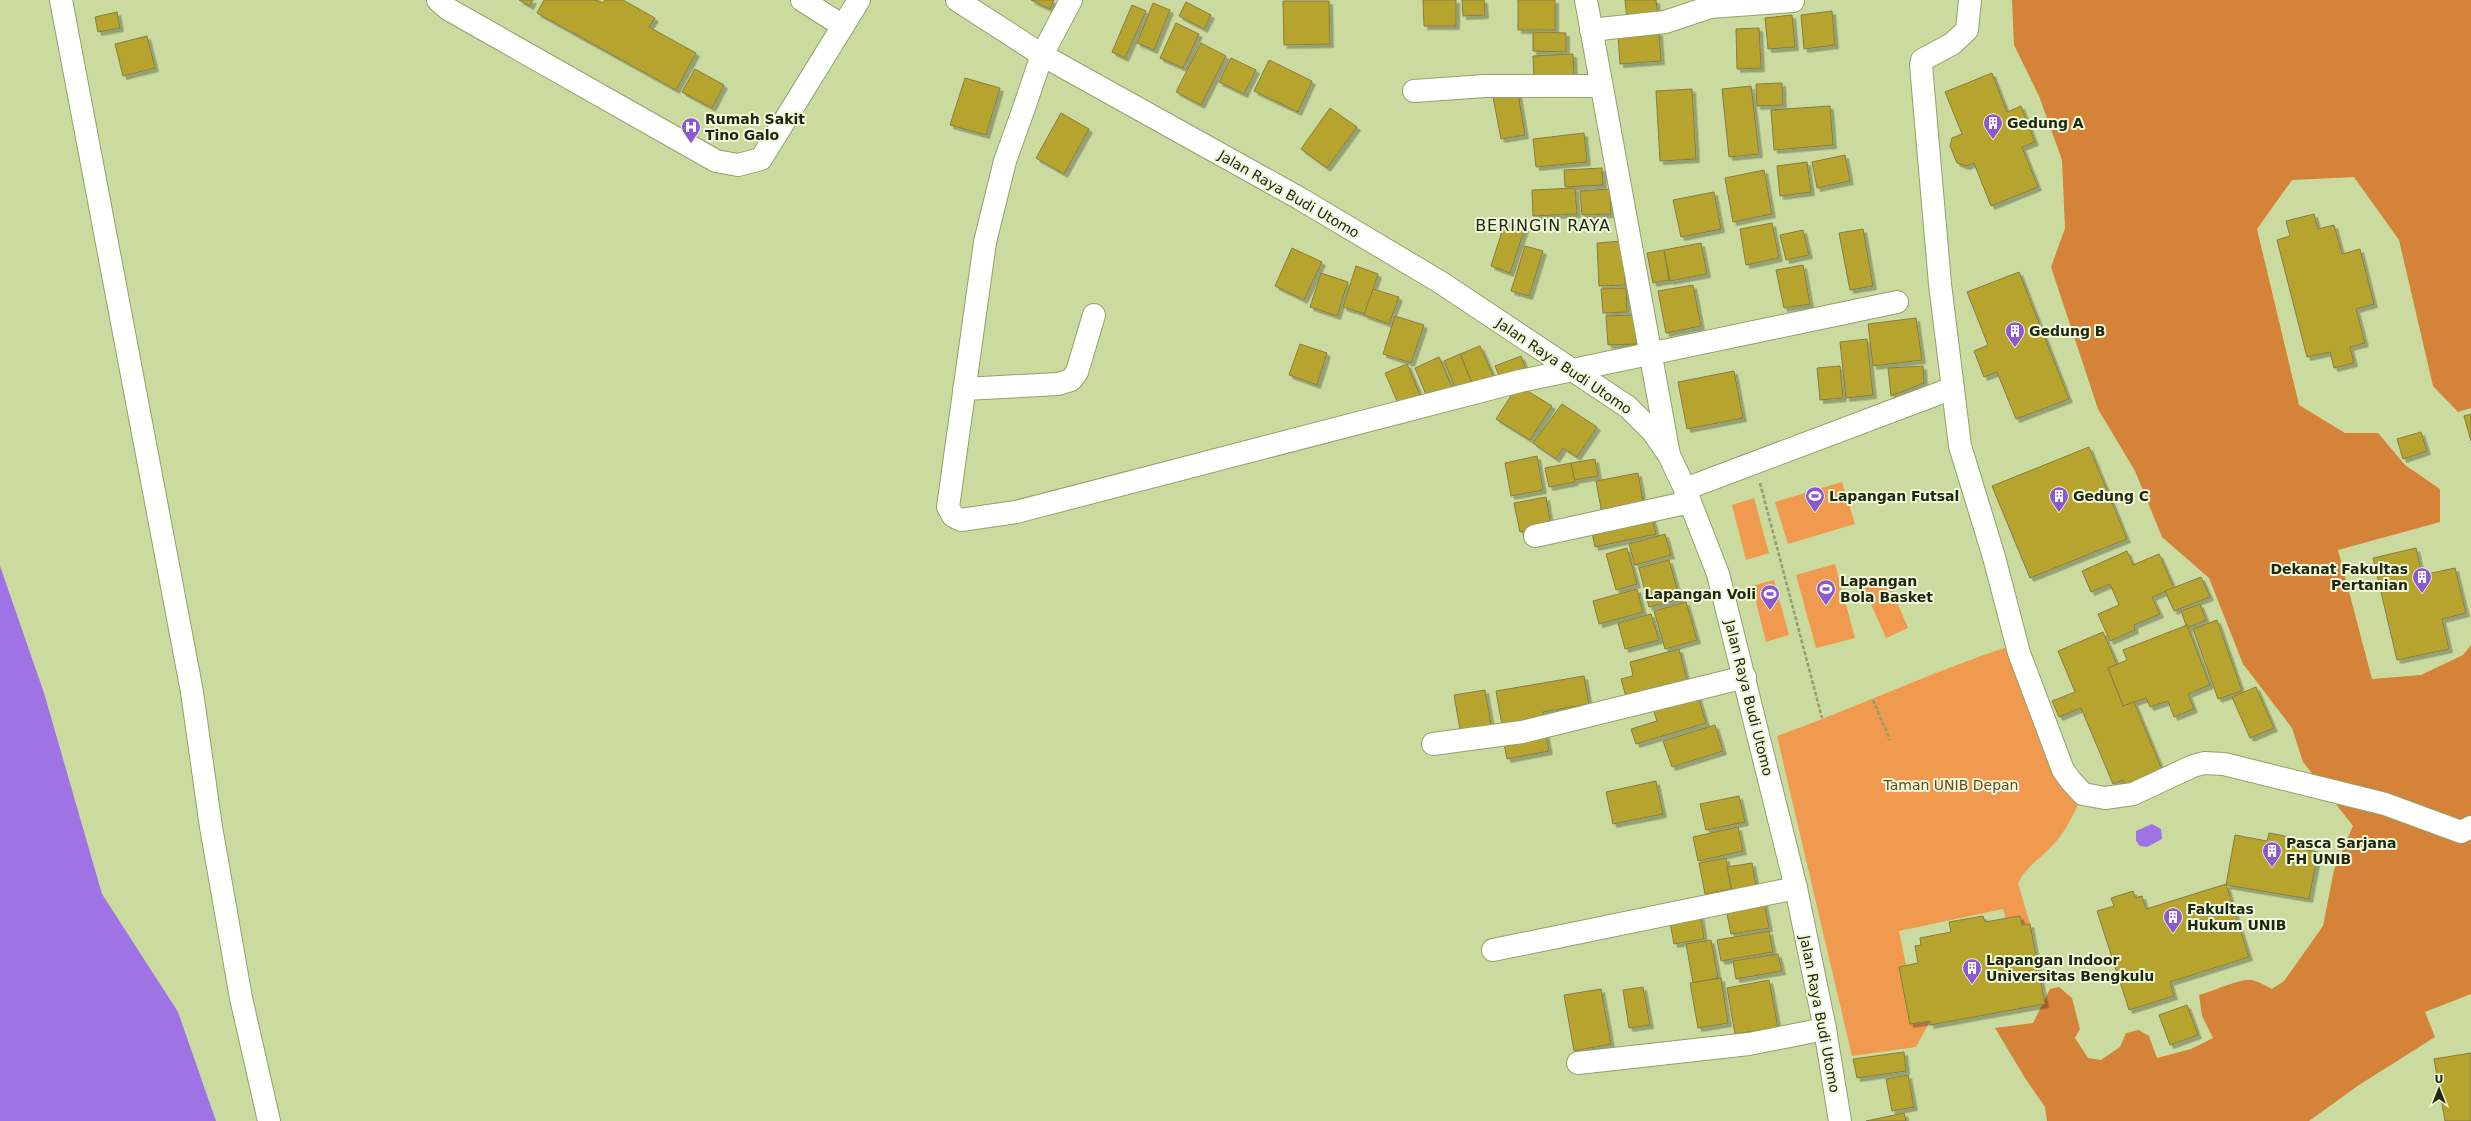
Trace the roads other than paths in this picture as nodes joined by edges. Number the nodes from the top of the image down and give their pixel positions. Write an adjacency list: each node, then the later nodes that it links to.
1 (61, 0): 31 (main road)
2 (438, 0): 10 (main road)
3 (802, 0): 10 (main road)
4 (859, 0): 10 (main road)
5 (957, 0): 12 (main road, Jalan Raya Budi Utomo)
6 (1071, 0): 12 (main road)
7 (1586, 0): 11 (main road)
8 (1970, 0): 19 (main road)
9 (1793, 1): 11 (main road)
10 (843, 26)
11 (1591, 30): 13 (main road)
12 (1042, 55): 18 (main road, Jalan Raya Budi Utomo); 20 (main road)
13 (1600, 86): 14 (main road); 17 (main road)
14 (1414, 91)
15 (1897, 302): 17 (main road)
16 (1094, 315): 20 (main road)
17 (1652, 353): 18 (main road); 21 (main road)
18 (1571, 371): 20 (main road); 21 (main road, Jalan Raya Budi Utomo)
19 (1953, 388): 22 (main road); 26 (main road)
20 (964, 389)
21 (1668, 455): 22 (main road, Jalan Raya Budi Utomo)
22 (1688, 496): 23 (main road); 24 (main road, Jalan Raya Budi Utomo)
23 (1535, 536)
24 (1745, 677): 25 (main road); 27 (main road, Jalan Raya Budi Utomo)
25 (1433, 744)
26 (2468, 832)
27 (1796, 888): 28 (main road); 29 (main road, Jalan Raya Budi Utomo)
28 (1493, 950)
29 (1825, 1029): 30 (main road); 32 (main road, Jalan Raya Budi Utomo)
30 (1578, 1064)
31 (269, 1121)
32 (1840, 1121)

